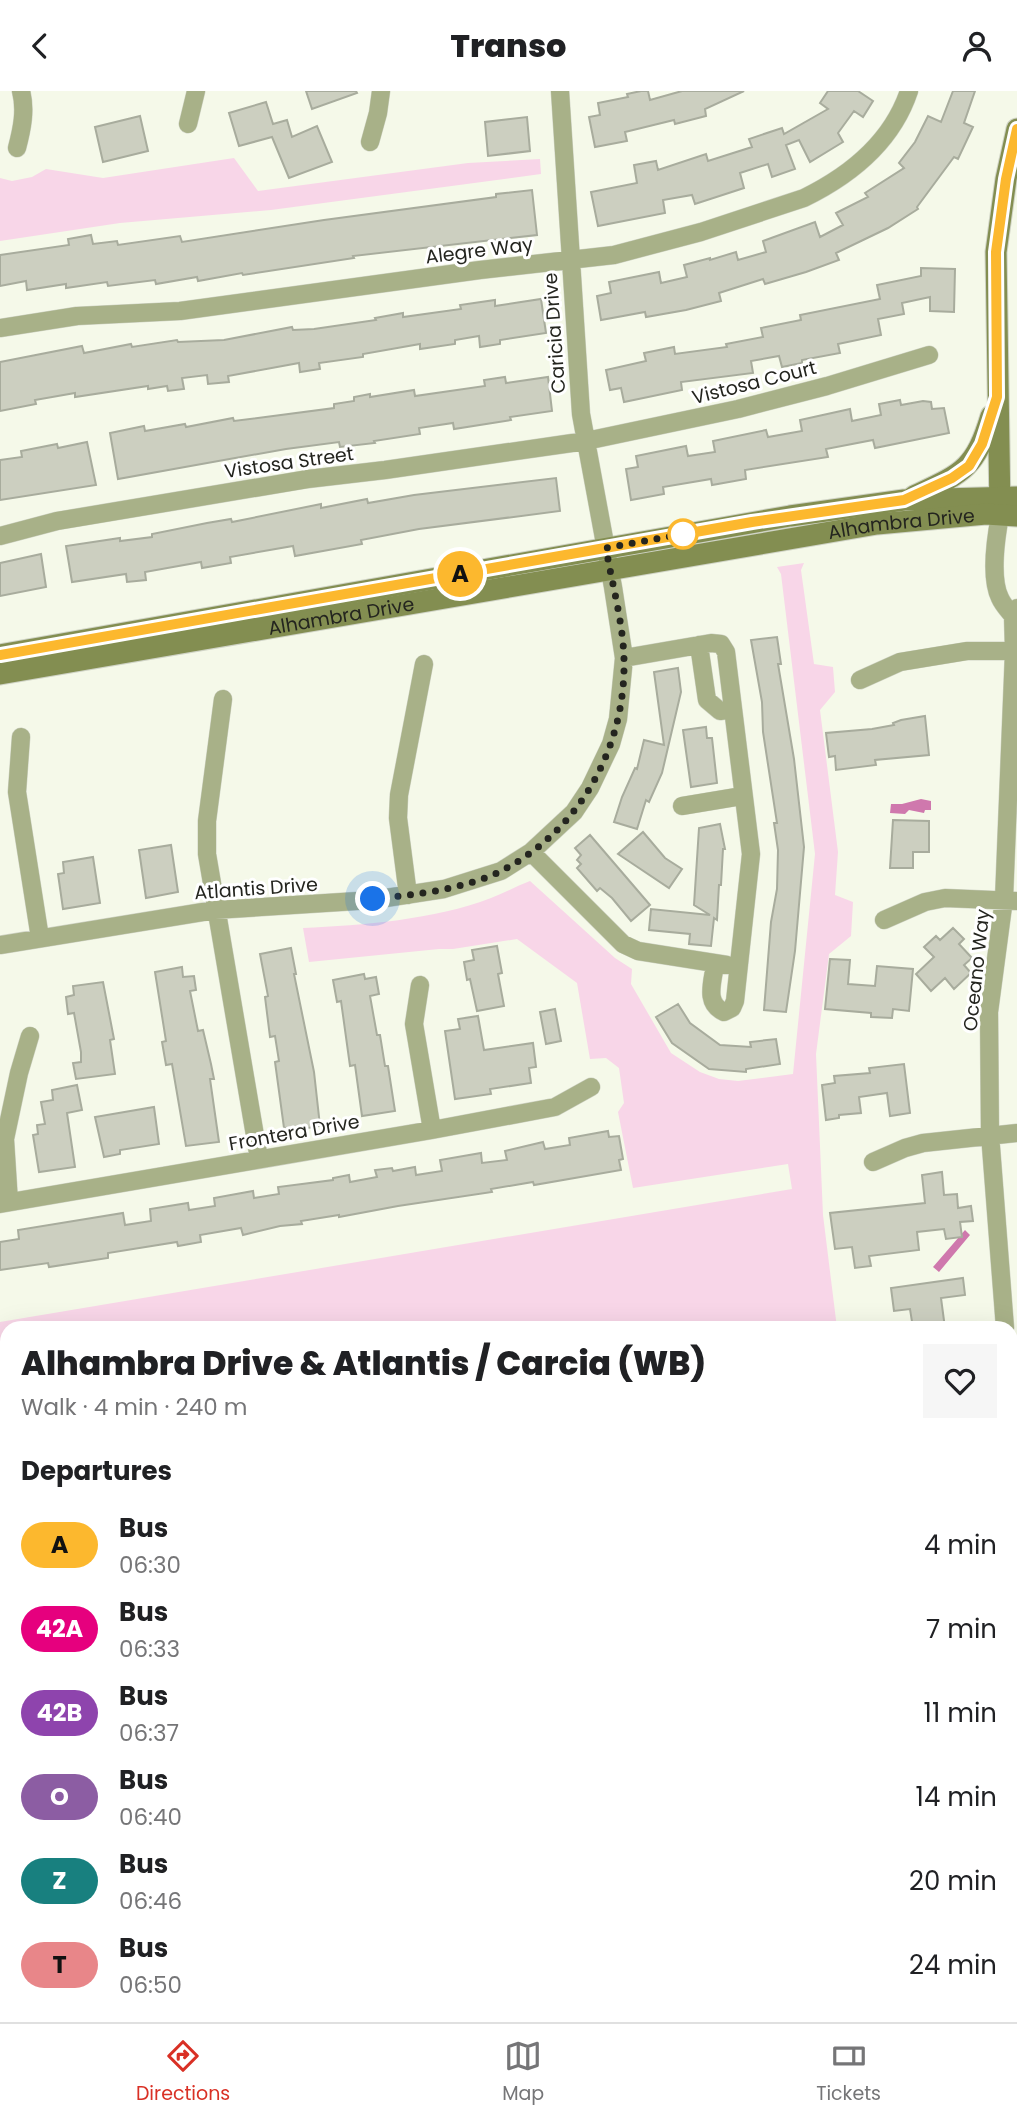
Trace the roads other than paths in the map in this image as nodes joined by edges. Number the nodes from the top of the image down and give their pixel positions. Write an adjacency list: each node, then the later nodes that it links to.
1 (21, 91): 9 (street)
2 (196, 91): 6 (street)
3 (381, 91): 8 (street)
4 (560, 91): 12 (street, Caricia Drive)
5 (909, 91): 12 (street, Alegre Way)
6 (188, 124)
7 (1017, 129): 10 (main road)
8 (370, 142)
9 (17, 148)
10 (1014, 155): 11 (main road)
11 (1012, 179): 15 (main road)
12 (569, 261): 13 (street, Alegre Way); 16 (street, Caricia Drive)
13 (0, 328)
14 (929, 355): 16 (street, Vistosa Court)
15 (997, 397): 17 (main road); 18 (main road)
16 (586, 441): 19 (street, Vistosa Street); 20 (street, Caricia Drive)
17 (904, 500): 18 (main road, Alhambra Drive); 20 (main road, Alhambra Drive)
18 (1008, 506): 21 (main road, Alhambra Drive); 22 (street, Oceano Way)
19 (0, 535)
20 (606, 548): 21 (street, Caricia Drive); 25 (main road, Alhambra Drive)
21 (610, 569): 26 (street, Atlantis Drive); 28 (main road, Alhambra Drive)
22 (1015, 612): 24 (street, Oceano Way)
23 (699, 645): 26 (street); 31 (street); 31 (street)
24 (1015, 651): 29 (street); 37 (street, Oceano Way)
25 (0, 656)
26 (624, 658): 35 (street, Atlantis Drive)
27 (424, 664): 36 (street)
28 (0, 674)
29 (860, 680)
30 (223, 699): 38 (street)
31 (733, 709): 33 (street)
32 (21, 737): 40 (street)
33 (743, 796): 34 (street); 43 (street)
34 (681, 806)
35 (531, 852): 36 (street, Atlantis Drive); 42 (street)
36 (408, 895): 38 (street, Atlantis Drive)
37 (1010, 900): 39 (street); 49 (street, Oceano Way)
38 (215, 909): 40 (street, Atlantis Drive); 50 (street)
39 (884, 920)
40 (40, 938): 41 (street, Atlantis Drive)
41 (0, 945)
42 (715, 964): 43 (street); 43 (street)
43 (737, 966)
44 (420, 985): 47 (street)
45 (30, 1036): 52 (street)
46 (591, 1087): 47 (street, Frontera Drive)
47 (432, 1130): 50 (street, Frontera Drive)
48 (1017, 1133): 49 (street)
49 (990, 1134): 51 (street); 53 (street, Oceano Way)
50 (259, 1160): 52 (street, Frontera Drive)
51 (873, 1163)
52 (4, 1203)
53 (1004, 1321)

